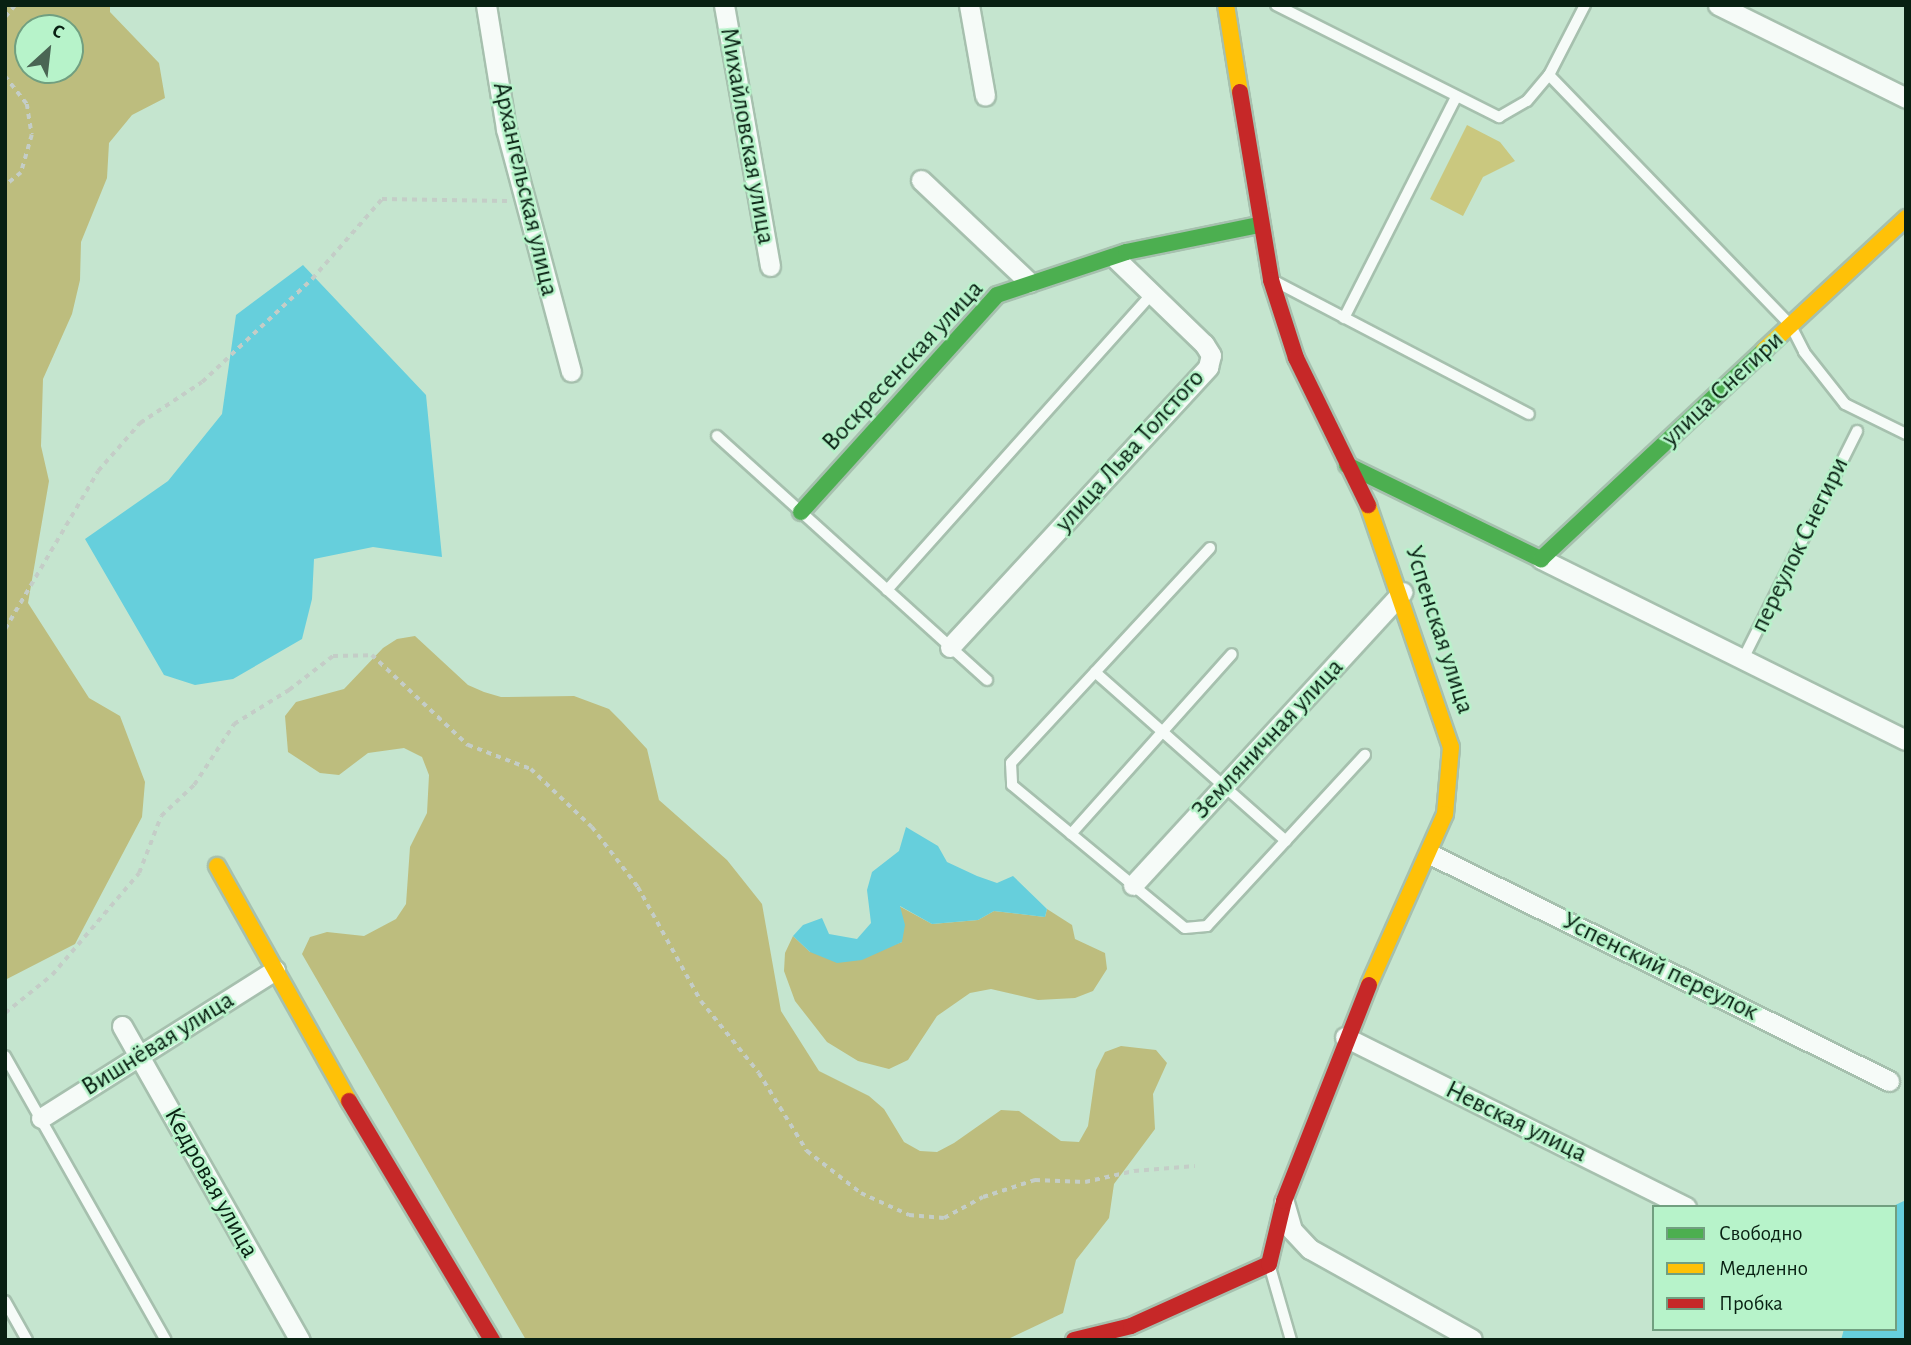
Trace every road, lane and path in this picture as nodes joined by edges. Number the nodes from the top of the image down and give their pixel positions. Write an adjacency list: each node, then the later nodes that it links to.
1 (15, 5): 9 (path)
2 (486, 5): 17 (street, Архангельская улица)
3 (724, 5): 21 (street, Михайловская улица)
4 (969, 5): 12 (street)
5 (1226, 5): 19 (street, Успенская улица)
6 (1276, 5): 13 (lane)
7 (1586, 5): 10 (lane)
8 (1718, 5): 14 (street)
9 (5, 17)
10 (1549, 75): 13 (lane); 26 (lane)
11 (5, 76): 16 (path)
12 (985, 96)
13 (1456, 97): 25 (lane)
14 (1906, 98)
15 (921, 180): 23 (street)
16 (5, 186)
17 (522, 201): 27 (street, Архангельская улица); 38 (path)
18 (1906, 218): 26 (street, улица Снегири)
19 (1259, 225): 20 (street, Воскресенская улица); 22 (street, Успенская улица)
20 (1114, 257): 23 (street, Воскресенская улица); 24 (street, улица Льва Толстого)
21 (770, 266)
22 (1271, 280): 25 (lane); 32 (street, Успенская улица)
23 (1029, 282): 33 (street, Воскресенская улица)
24 (1153, 292): 36 (lane); 39 (street, улица Льва Толстого)
25 (1344, 318): 28 (lane)
26 (1791, 326): 30 (lane); 35 (street, улица Снегири)
27 (571, 372)
28 (1529, 414)
29 (1857, 431): 41 (lane, переулок Снегири)
30 (1906, 434)
31 (717, 436): 33 (lane)
32 (1347, 464): 35 (street); 37 (street, Успенская улица)
33 (801, 512): 36 (lane)
34 (1210, 548): 42 (lane)
35 (1541, 559): 41 (street)
36 (887, 590): 39 (lane)
37 (1402, 592): 47 (street, Земляничная улица); 50 (street, Успенская улица)
38 (5, 629)
39 (950, 647): 43 (lane)
40 (1232, 654): 44 (lane)
41 (1743, 659): 45 (street)
42 (1095, 672): 44 (lane); 48 (lane)
43 (987, 680)
44 (1163, 732): 47 (lane); 48 (lane)
45 (1906, 740)
46 (1365, 755): 49 (lane)
47 (1224, 786): 49 (lane); 52 (street, Земляничная улица)
48 (1071, 834): 52 (lane)
49 (1286, 841): 52 (lane)
50 (1430, 854): 56 (street, Успенская улица); 59 (street, Успенский переулок)
51 (218, 866): 53 (street)
52 (1133, 885)
53 (275, 971): 58 (street, Вишнёвая улица); 70 (street)
54 (5, 1013): 61 (path)
55 (122, 1026): 58 (street, Кедровая улица)
56 (1345, 1037): 62 (street, Успенская улица); 63 (street, Невская улица)
57 (5, 1056): 60 (lane)
58 (140, 1056): 60 (street, Вишнёвая улица); 69 (street, Кедровая улица)
59 (1889, 1081)
60 (41, 1118): 68 (lane)
61 (1195, 1166)
62 (1284, 1201): 64 (street, Успенская улица); 66 (street)
63 (1682, 1205)
64 (1269, 1264): 71 (street); 72 (lane)
65 (5, 1301): 67 (lane)
66 (1472, 1339)
67 (27, 1340)
68 (166, 1340)
69 (300, 1340)
70 (492, 1340)
71 (1074, 1340)
72 (1291, 1340)

